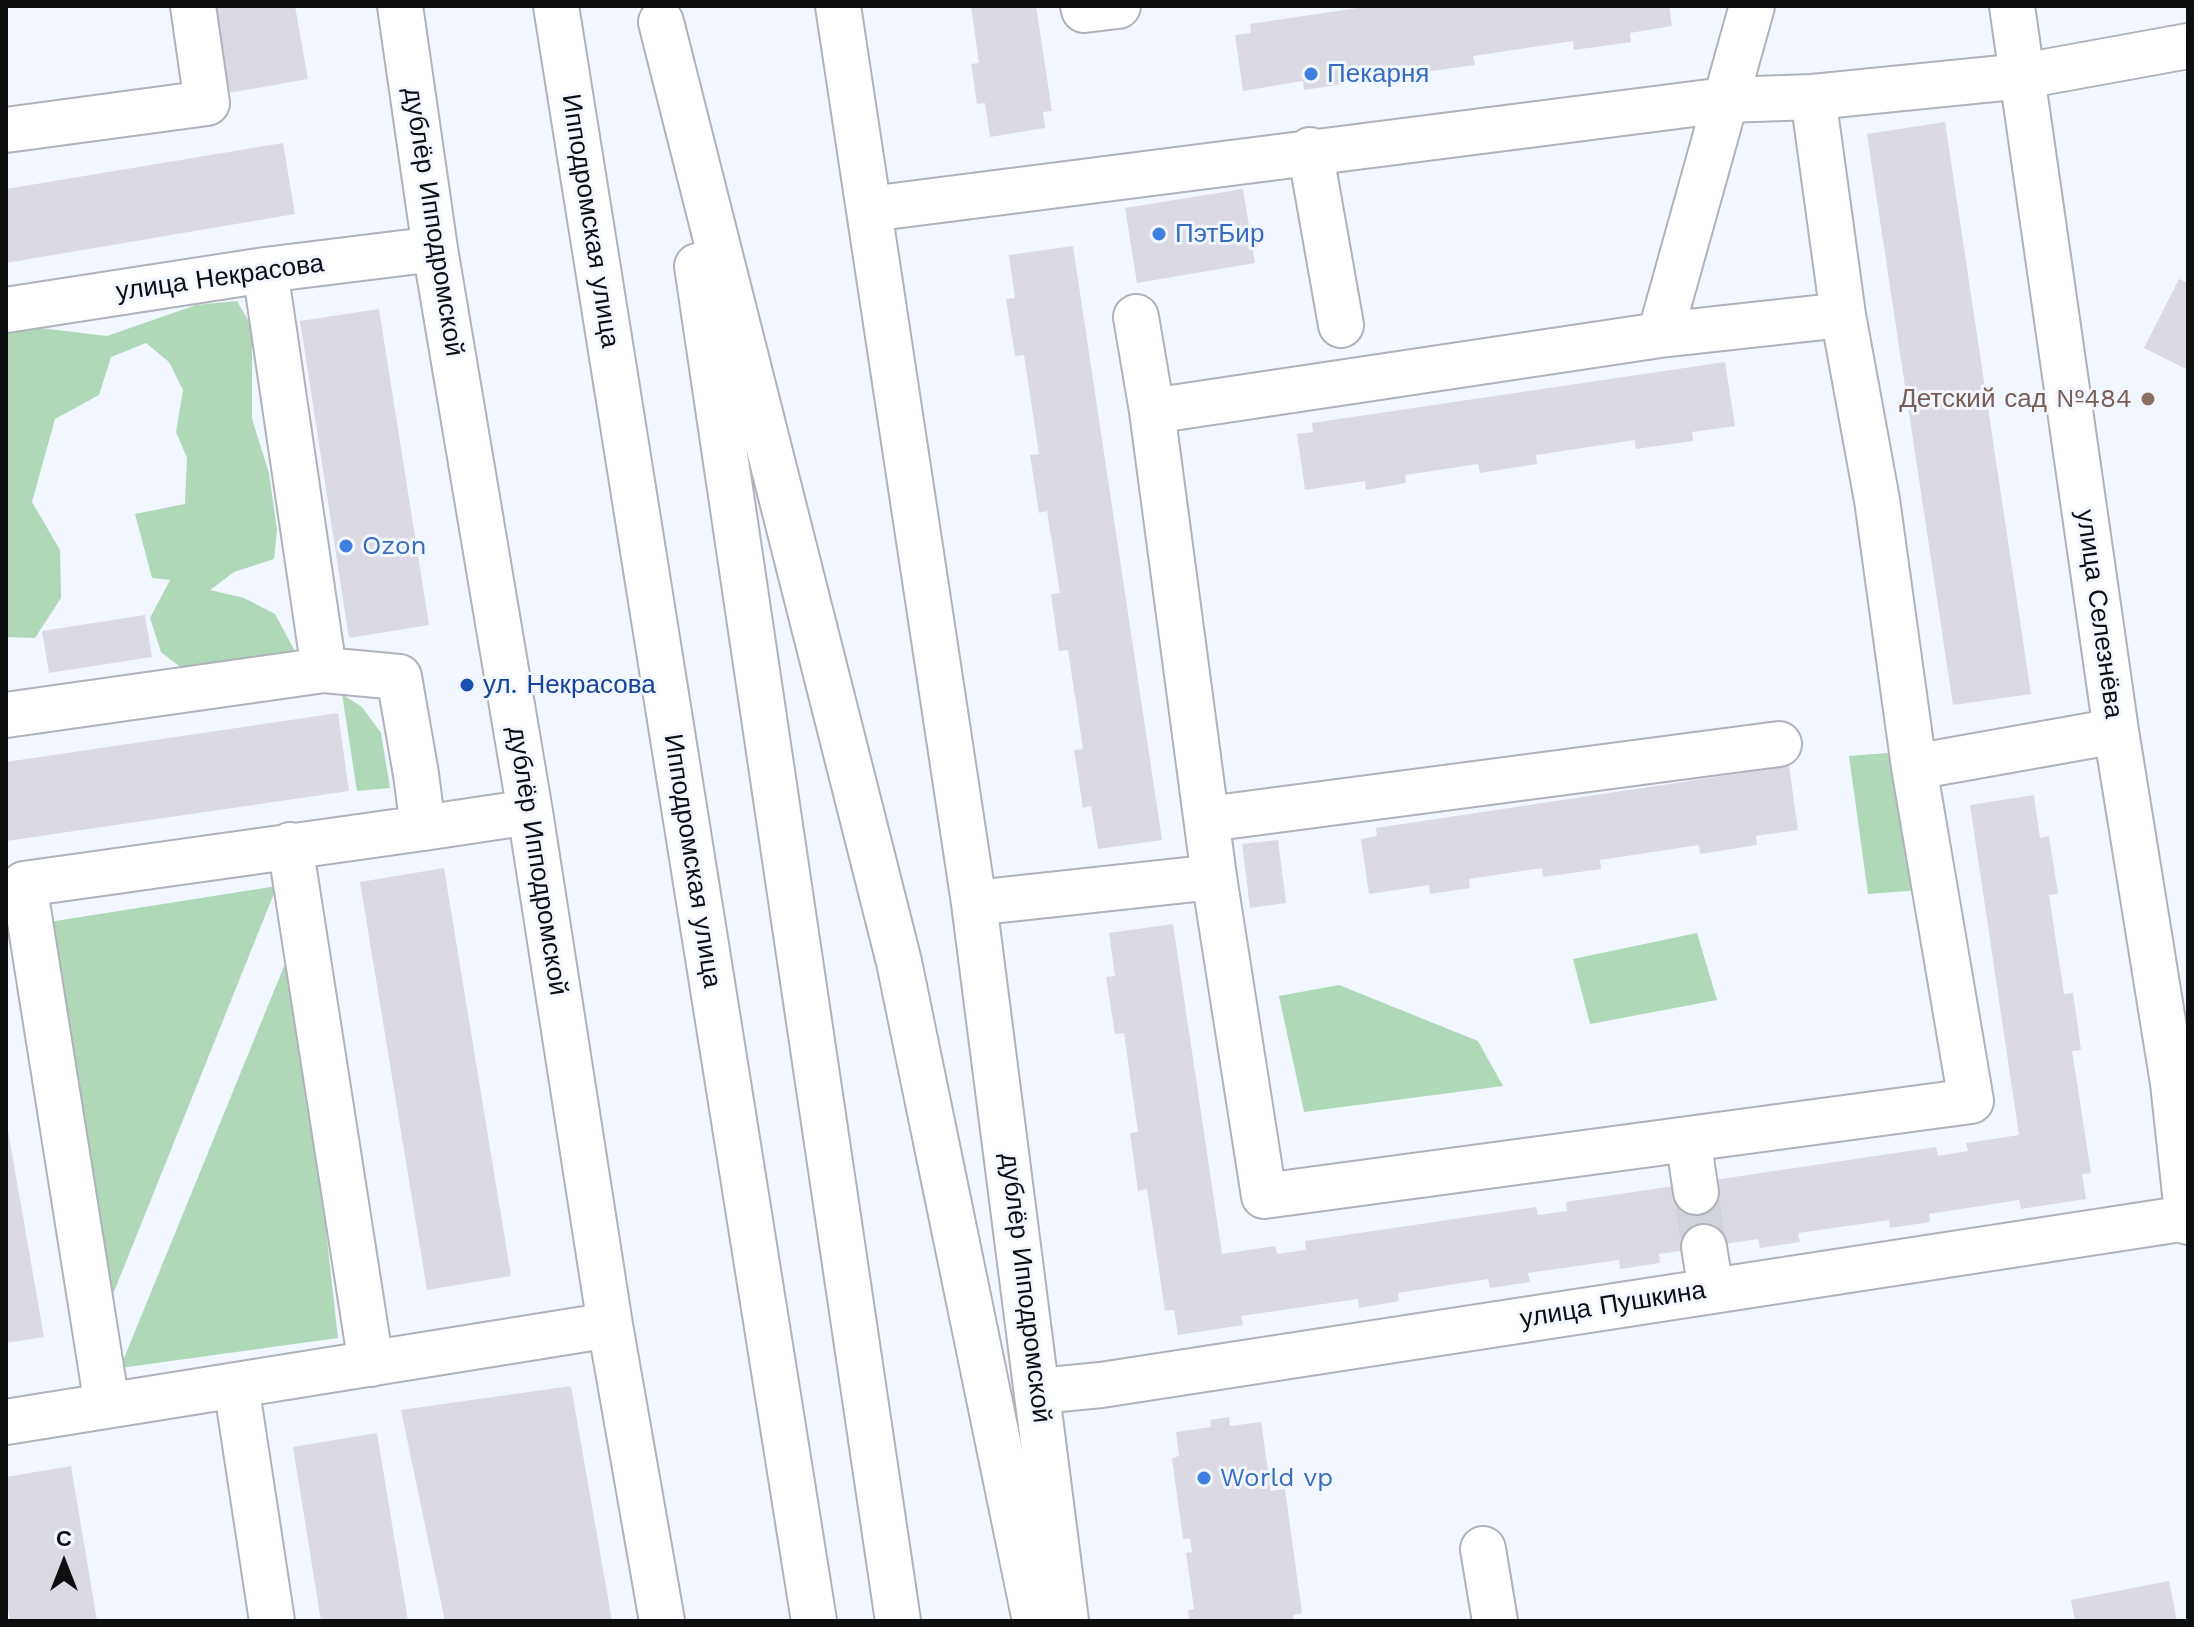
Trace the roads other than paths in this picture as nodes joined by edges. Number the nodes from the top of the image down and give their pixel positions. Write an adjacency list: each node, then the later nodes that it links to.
1 (193, 6): 14 (main road)
2 (400, 6): 17 (main road, дублёр Ипподромской)
3 (556, 6): 52 (main road, Ипподромская улица)
4 (838, 6): 16 (main road, дублёр Ипподромской)
5 (1083, 6): 6 (main road)
6 (1118, 6)
7 (1752, 6): 13 (main road)
8 (2012, 6): 11 (main road, улица Селезнёва)
9 (660, 14): 53 (main road); 54 (main road)
10 (2188, 46): 11 (main road)
11 (2023, 76): 12 (main road); 27 (main road, улица Селезнёва)
12 (1813, 97): 13 (main road); 20 (main road)
13 (1725, 100): 15 (main road); 23 (main road)
14 (6, 130)
15 (1310, 150): 16 (main road); 22 (main road)
16 (870, 209): 36 (main road, дублёр Ипподромской)
17 (435, 249): 18 (main road, улица Некрасова); 30 (main road, дублёр Ипподромской)
18 (265, 270): 19 (main road, улица Некрасова); 25 (main road)
19 (6, 310)
20 (1843, 315): 23 (main road); 29 (main road)
21 (1136, 317): 24 (main road)
22 (1341, 325)
23 (1660, 335): 24 (main road)
24 (1152, 411): 31 (main road)
25 (324, 670): 26 (main road); 32 (main road)
26 (6, 715)
27 (2116, 731): 29 (main road); 37 (main road, улица Селезнёва)
28 (1779, 744): 31 (main road)
29 (1914, 767): 38 (main road)
30 (530, 812): 32 (main road); 43 (main road, дублёр Ипподромской)
31 (1208, 819): 34 (main road)
32 (423, 828): 33 (main road)
33 (290, 845): 35 (main road); 44 (main road)
34 (1214, 877): 36 (main road); 38 (main road)
35 (15, 886): 47 (main road)
36 (974, 903): 46 (main road, дублёр Ипподромской)
37 (2181, 1082): 40 (main road, улица Селезнёва)
38 (1688, 1139): 39 (main road)
39 (1696, 1192)
40 (2188, 1220): 42 (main road, улица Пушкина)
41 (1704, 1247): 42 (main road)
42 (1711, 1290): 46 (main road, улица Пушкина)
43 (610, 1325): 44 (main road); 51 (main road, дублёр Ипподромской)
44 (371, 1364): 45 (main road)
45 (236, 1385): 47 (main road); 50 (main road)
46 (1039, 1391): 55 (main road, дублёр Ипподромской)
47 (107, 1405): 48 (main road)
48 (6, 1422)
49 (1483, 1549): 56 (main road)
50 (272, 1621)
51 (662, 1621)
52 (814, 1621)
53 (898, 1621)
54 (1035, 1621)
55 (1066, 1621)
56 (1495, 1621)

